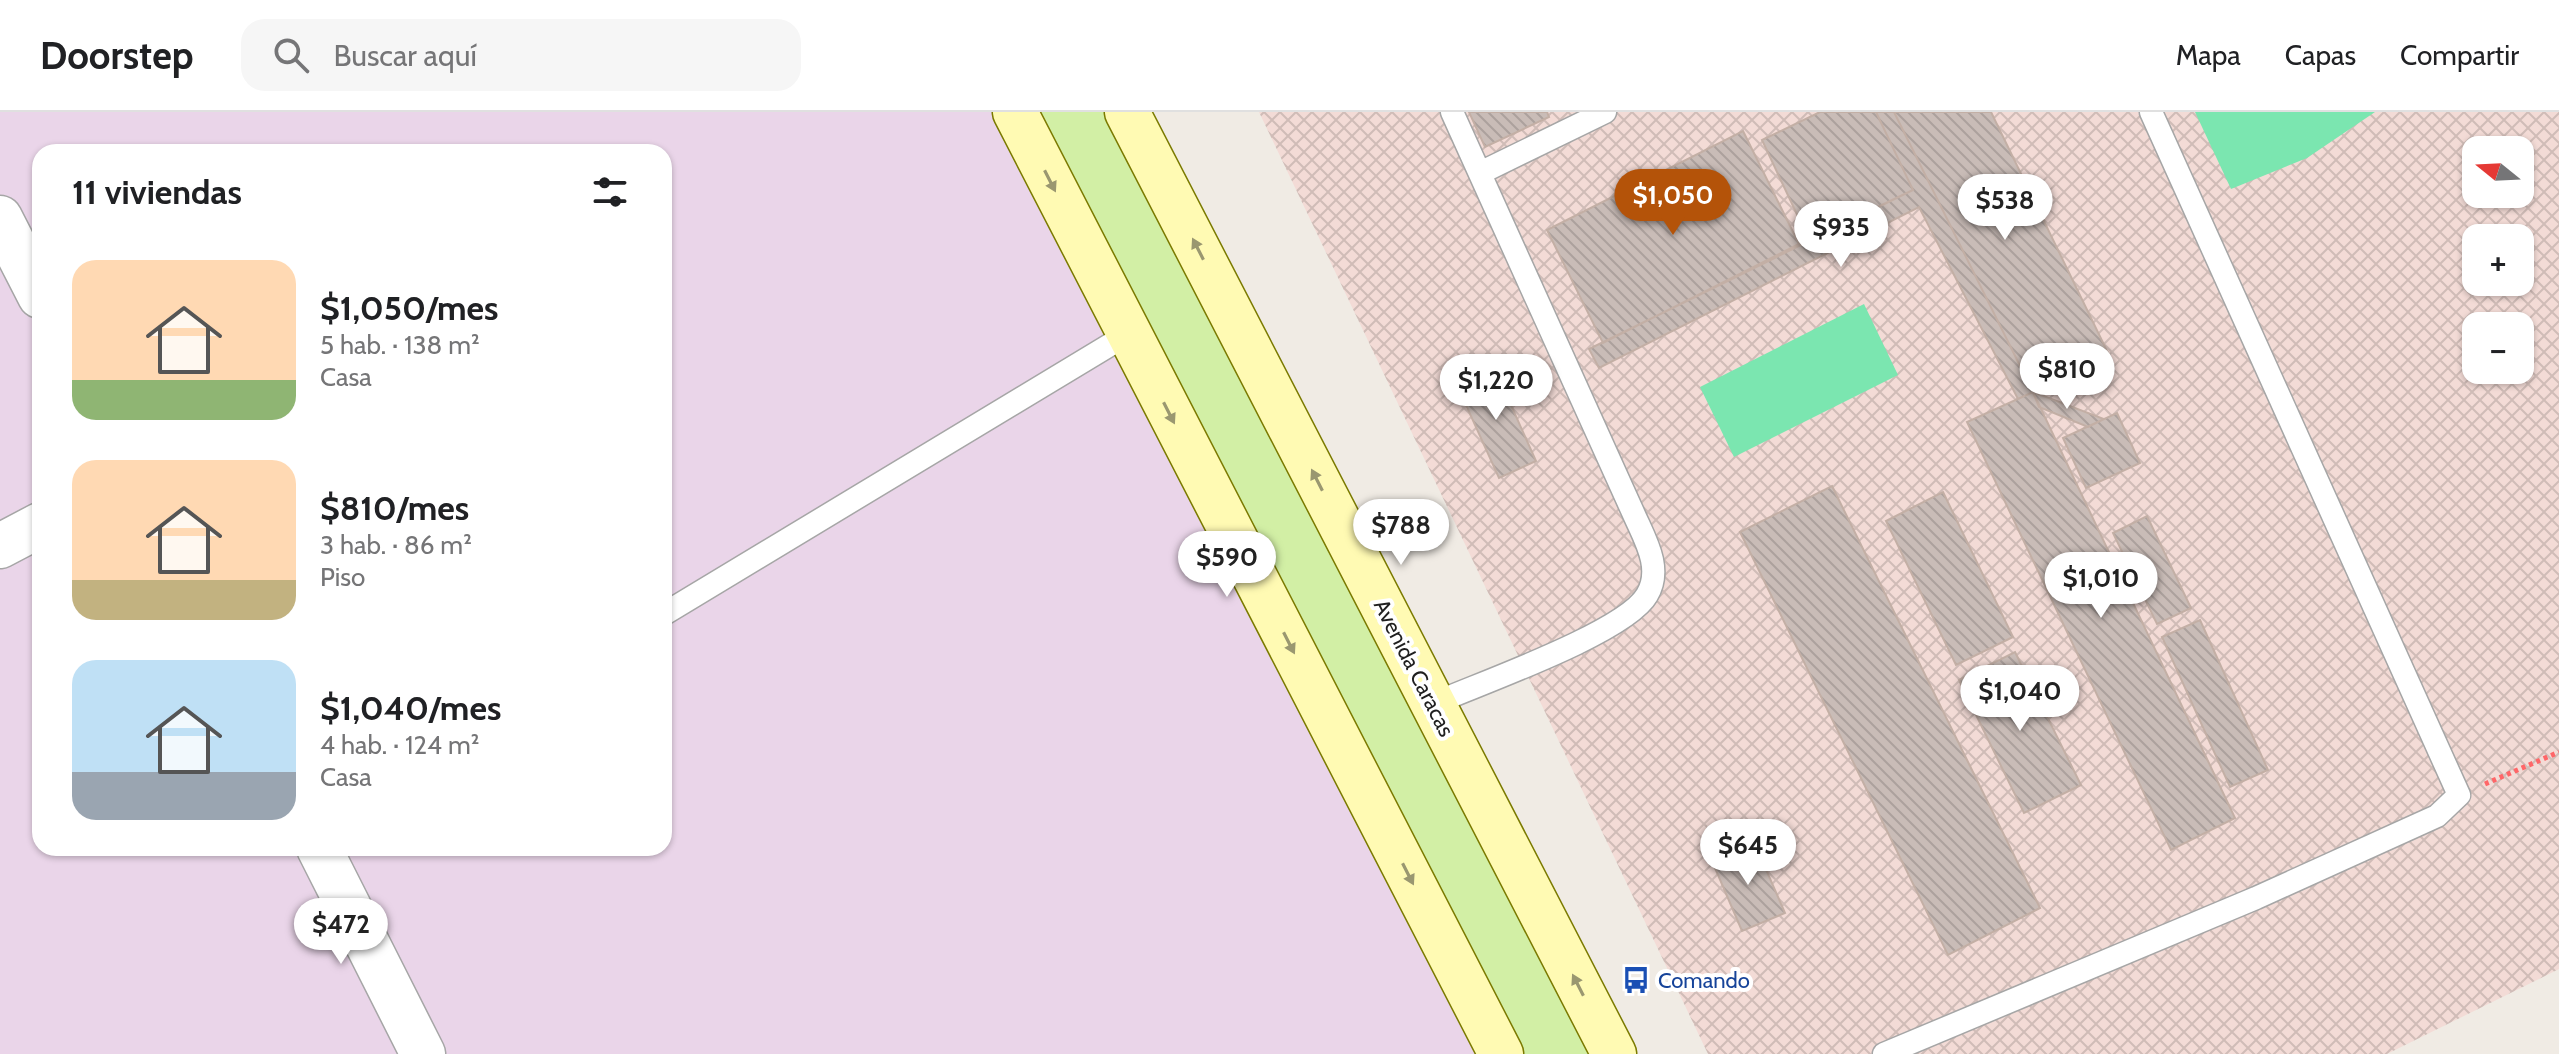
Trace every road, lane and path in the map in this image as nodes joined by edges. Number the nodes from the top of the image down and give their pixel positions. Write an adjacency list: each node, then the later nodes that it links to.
1 (1015, 112): 9 (street, one-way to 9)
2 (1127, 112): 13 (street, Avenida Caracas, one-way to 2)
3 (1452, 112): 6 (lane)
4 (1605, 112): 6 (lane)
5 (2151, 112): 15 (lane)
6 (1480, 173): 13 (lane)
7 (0, 218): 8 (street)
8 (32, 280)
9 (1128, 334): 12 (lane); 18 (street, one-way to 18)
10 (32, 529): 11 (street)
11 (0, 546)
12 (672, 609)
13 (1433, 704): 19 (street, Avenida Caracas, one-way to 13)
14 (2559, 752): 15 (path)
15 (2459, 795): 20 (lane)
16 (323, 856): 17 (street)
17 (423, 1054)
18 (1501, 1054)
19 (1614, 1054)
20 (1884, 1054)

